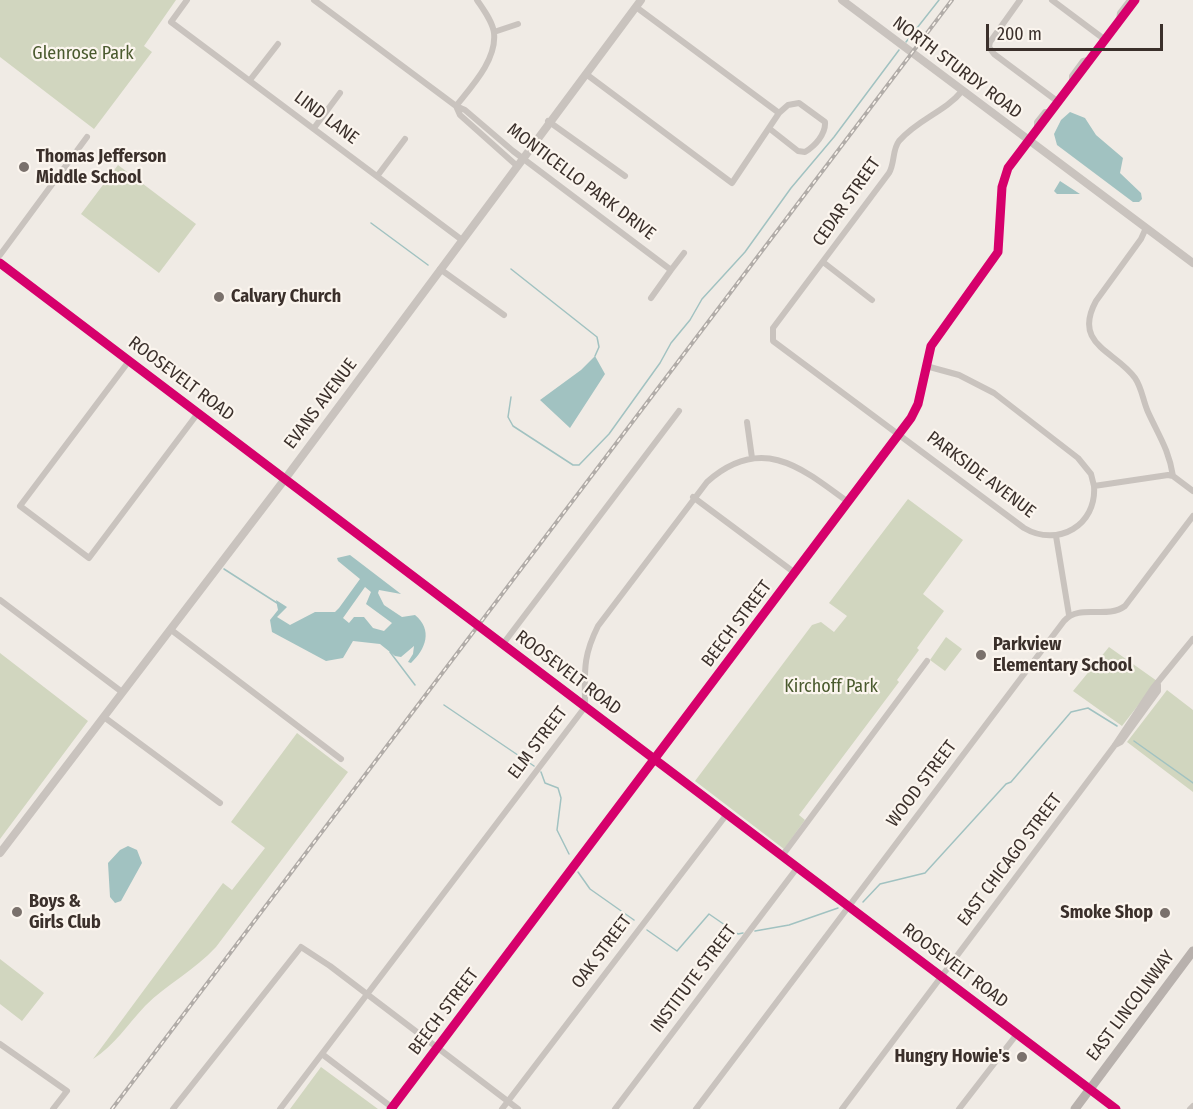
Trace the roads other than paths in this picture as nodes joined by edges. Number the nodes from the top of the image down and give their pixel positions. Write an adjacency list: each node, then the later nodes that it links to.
1 (187, 0): 16 (street, LIND LANE)
2 (314, 0): 20 (street, MONTICELLO PARK DRIVE)
3 (477, 0): 12 (street)
4 (842, 0): 17 (street, NORTH STURDY ROAD)
5 (1020, 0): 19 (street)
6 (1052, 0): 13 (street)
7 (1130, 0): 10 (street, BEECH STREET)
8 (1135, 0): 10 (street, BEECH STREET)
9 (639, 3): 15 (street, EVANS AVENUE); 21 (street)
10 (1119, 20): 13 (street, BEECH STREET)
11 (518, 24): 12 (street)
12 (494, 32): 20 (street)
13 (1104, 39): 19 (street, BEECH STREET)
14 (278, 44): 16 (street)
15 (586, 74): 22 (street, EVANS AVENUE); 24 (street)
16 (250, 80): 23 (street, LIND LANE)
17 (962, 91): 27 (street, NORTH STURDY ROAD); 36 (street, CEDAR STREET)
18 (340, 93): 23 (street)
19 (1057, 101): 27 (street, BEECH STREET)
20 (456, 106): 28 (street, MONTICELLO PARK DRIVE); 29 (street, MONTICELLO PARK DRIVE)
21 (779, 113): 24 (street); 24 (street)
22 (548, 121): 28 (street, EVANS AVENUE); 31 (street)
23 (314, 128): 30 (street, LIND LANE)
24 (770, 129)
25 (87, 137): 35 (street)
26 (405, 139): 30 (street)
27 (1028, 140): 32 (street, NORTH STURDY ROAD); 46 (street, BEECH STREET)
28 (522, 157): 29 (street, EVANS AVENUE); 40 (street, MONTICELLO PARK DRIVE)
29 (516, 165): 33 (street, EVANS AVENUE)
30 (378, 175): 33 (street, LIND LANE)
31 (625, 176)
32 (1146, 228): 38 (street, NORTH STURDY ROAD); 52 (street)
33 (462, 240): 39 (street, EVANS AVENUE)
34 (684, 254): 40 (street)
35 (0, 255)
36 (823, 262): 42 (street); 44 (street, CEDAR STREET)
37 (0, 263): 45 (street, ROOSEVELT ROAD)
38 (1193, 263)
39 (440, 269): 43 (street); 53 (street, EVANS AVENUE)
40 (671, 270): 41 (street)
41 (651, 298)
42 (872, 300)
43 (504, 315)
44 (776, 344): 50 (street, PARKSIDE AVENUE)
45 (129, 361): 48 (street, ROOSEVELT ROAD); 48 (street)
46 (926, 366): 50 (street, BEECH STREET); 54 (street)
47 (679, 411): 65 (street)
48 (198, 413): 53 (street, ROOSEVELT ROAD)
49 (747, 422): 51 (street)
50 (900, 434): 57 (street, BEECH STREET); 59 (street, PARKSIDE AVENUE)
51 (752, 458): 56 (street, ELM STREET); 57 (street, ELM STREET)
52 (1173, 476): 54 (street); 55 (street)
53 (285, 479): 63 (street, EVANS AVENUE); 65 (street, ROOSEVELT ROAD)
54 (1094, 486): 59 (street)
55 (1193, 491)
56 (693, 497): 60 (street); 68 (street, ELM STREET)
57 (848, 502): 60 (street, BEECH STREET)
58 (1193, 516): 62 (street)
59 (1056, 537): 62 (street)
60 (795, 573): 71 (street, BEECH STREET)
61 (0, 600): 67 (street)
62 (1069, 615): 77 (street, WOOD STREET)
63 (170, 628): 67 (street, EVANS AVENUE); 70 (street)
64 (1193, 639): 79 (street, EAST CHICAGO STREET)
65 (503, 644): 68 (street, ROOSEVELT ROAD)
66 (927, 661): 75 (street)
67 (122, 692): 69 (street, EVANS AVENUE)
68 (585, 707): 71 (street, ROOSEVELT ROAD); 80 (street, ELM STREET)
69 (104, 717): 72 (street); 74 (street, EVANS AVENUE)
70 (341, 759)
71 (656, 760): 73 (street, ROOSEVELT ROAD); 83 (street, BEECH STREET)
72 (220, 803)
73 (727, 814): 75 (street, ROOSEVELT ROAD); 86 (street, OAK STREET)
74 (0, 853)
75 (782, 856): 76 (street, ROOSEVELT ROAD)
76 (797, 868): 77 (street, ROOSEVELT ROAD); 93 (street, INSTITUTE STREET)
77 (849, 907): 79 (street, ROOSEVELT ROAD); 94 (street, WOOD STREET)
78 (1193, 951): 85 (main road, EAST LINCOLNWAY)
79 (942, 977): 81 (street, ROOSEVELT ROAD); 95 (street, EAST CHICAGO STREET)
80 (367, 994): 83 (street); 84 (street, ELM STREET); 89 (street)
81 (1017, 1034): 85 (street, ROOSEVELT ROAD); 96 (street)
82 (2, 1046): 88 (street)
83 (437, 1048): 86 (street); 87 (street, BEECH STREET)
84 (322, 1054): 87 (street); 90 (street, ELM STREET)
85 (1089, 1089): 97 (main road, EAST LINCOLNWAY); 98 (street, ROOSEVELT ROAD)
86 (508, 1101): 91 (street, OAK STREET); 92 (street)
87 (393, 1108)
88 (52, 1109)
89 (173, 1109)
90 (280, 1109)
91 (502, 1109)
92 (518, 1109)
93 (615, 1109)
94 (696, 1109)
95 (842, 1109)
96 (959, 1109)
97 (1075, 1109)
98 (1116, 1109)

